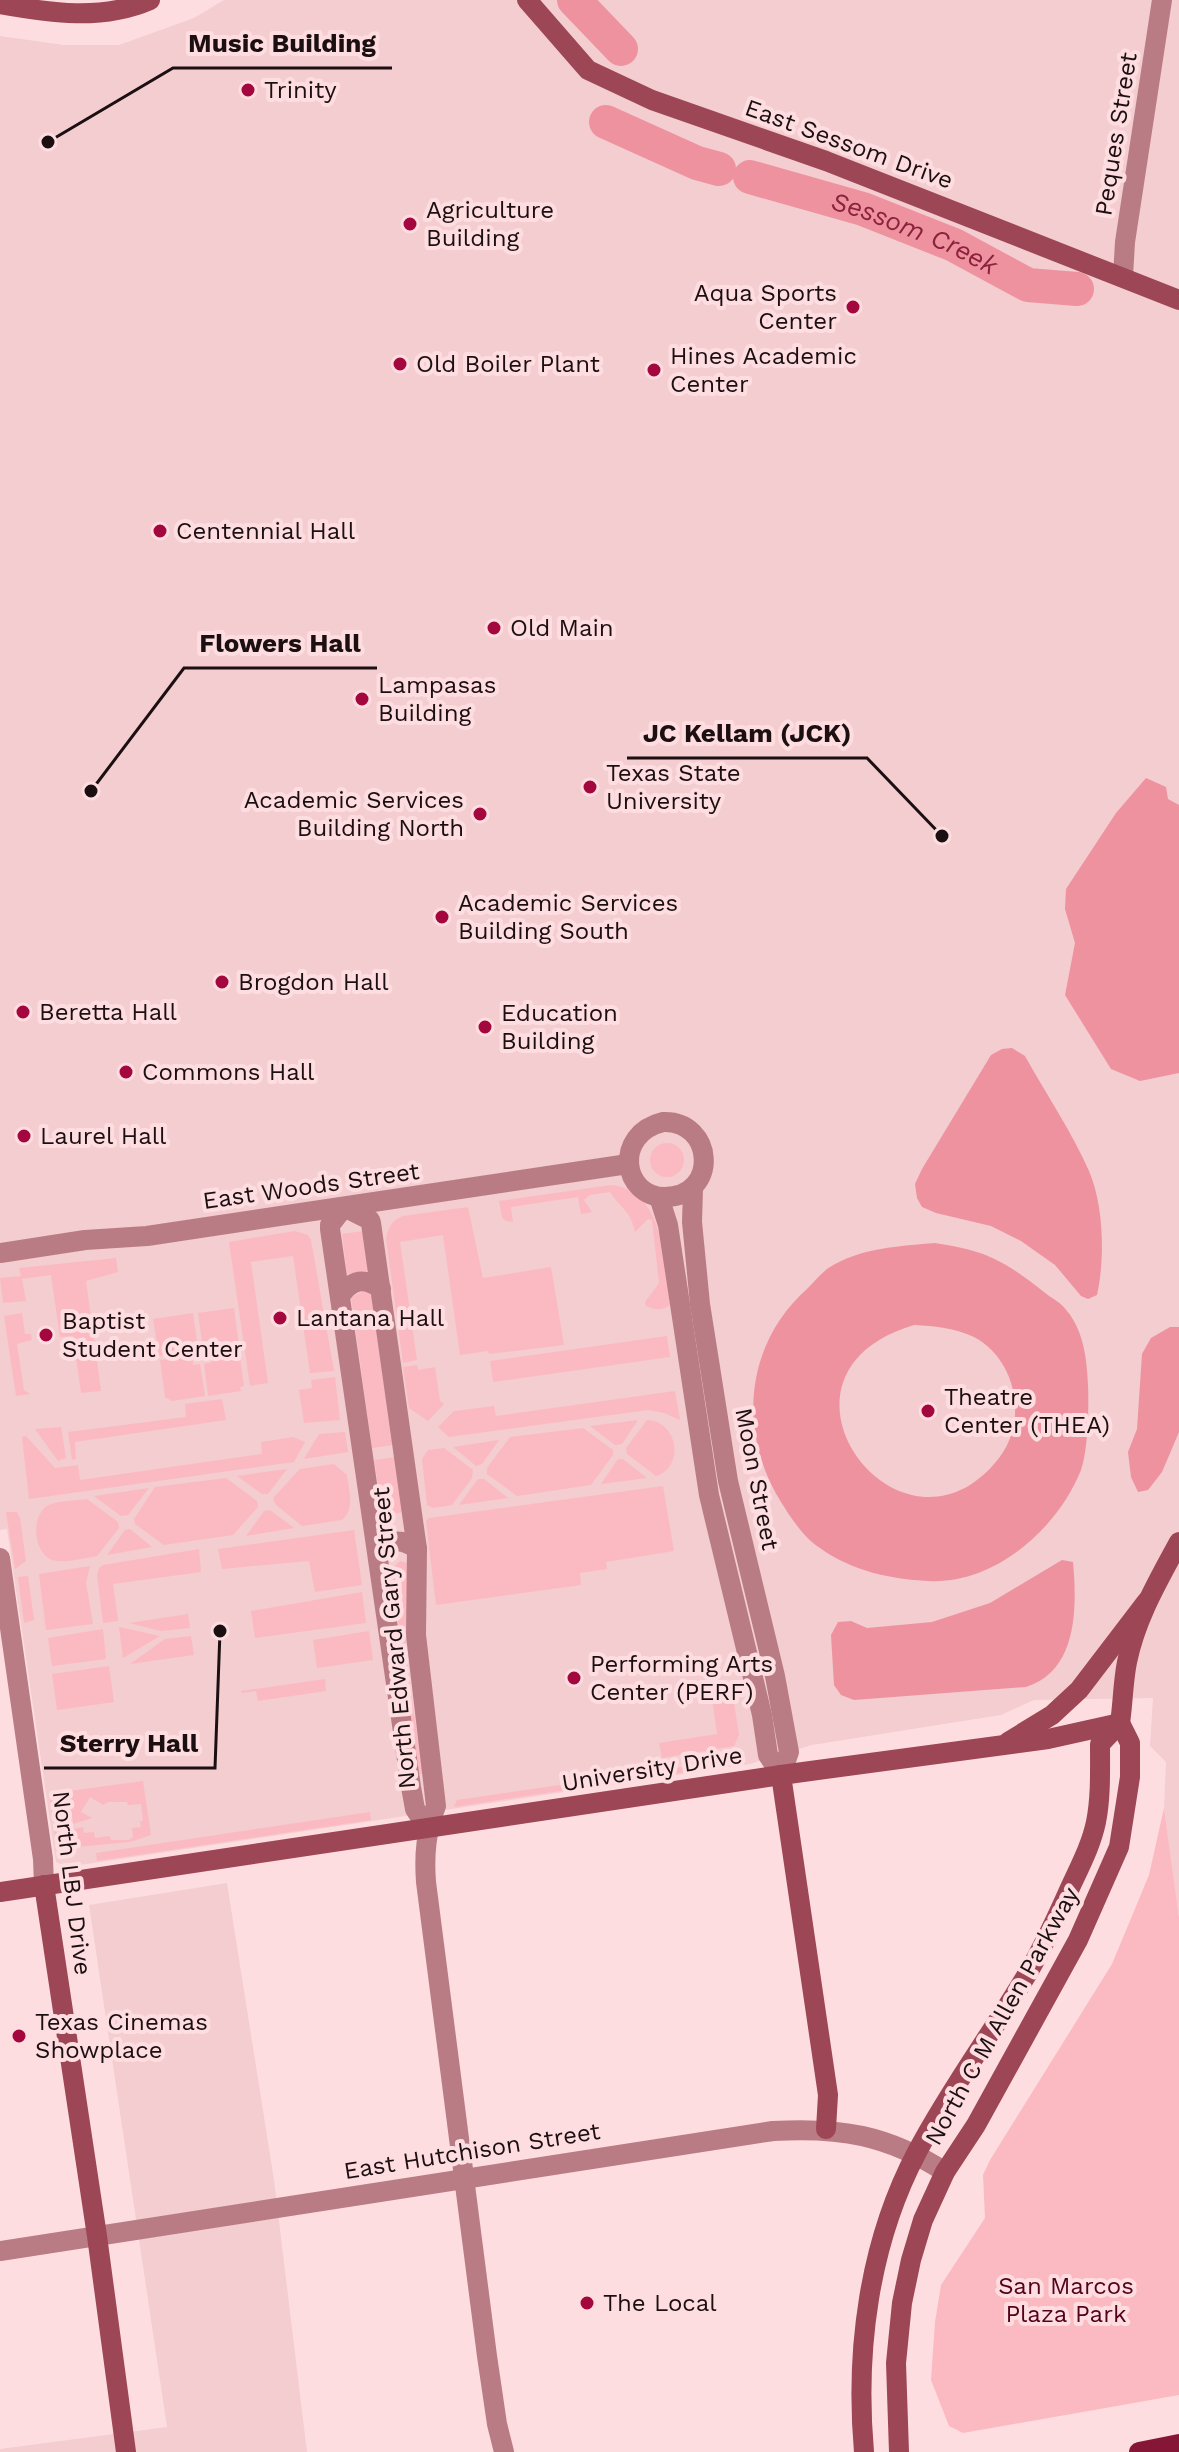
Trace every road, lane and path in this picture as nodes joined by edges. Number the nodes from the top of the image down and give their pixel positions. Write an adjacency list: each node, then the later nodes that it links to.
1 (150, 0): 4 (main road)
2 (527, 0): 5 (main road, East Sessom Drive)
3 (1162, 0): 5 (street, Peques Street)
4 (0, 4)
5 (1123, 276): 6 (main road, East Sessom Drive)
6 (1179, 300)
7 (628, 1164): 8 (street); 9 (street); 10 (street, East Woods Street)
8 (693, 1189): 9 (street); 21 (street, Moon Street)
9 (659, 1197): 21 (street, Moon Street)
10 (344, 1207): 11 (street, East Woods Street); 12 (street, North Edward Gary Street); 13 (street, North Edward Gary Street)
11 (0, 1253)
12 (381, 1289): 13 (street); 15 (street, North Edward Gary Street)
13 (340, 1296): 17 (street, North Edward Gary Street)
14 (1179, 1542): 18 (main road)
15 (417, 1549): 17 (street); 22 (street, North Edward Gary Street)
16 (0, 1558): 23 (street, North LBJ Drive)
17 (378, 1558): 22 (street, North Edward Gary Street)
18 (1147, 1601): 19 (main road); 20 (main road)
19 (1120, 1723): 20 (main road, University Drive); 25 (main road, North C M Allen Parkway); 26 (main road, North C M Allen Parkway)
20 (1002, 1746): 21 (main road, University Drive)
21 (781, 1775): 22 (main road, University Drive); 27 (main road, Moon Street)
22 (428, 1828): 23 (main road, University Drive); 30 (street)
23 (44, 1885): 24 (main road, University Drive); 31 (main road, North LBJ Drive)
24 (0, 1892)
25 (978, 2051): 26 (main road); 28 (main road, North C M Allen Parkway)
26 (1007, 2070): 29 (main road, North C M Allen Parkway)
27 (826, 2129): 28 (street, East Hutchison Street); 30 (street, East Hutchison Street)
28 (916, 2153): 29 (street, East Hutchison Street); 33 (main road, North C M Allen Parkway)
29 (945, 2172): 34 (main road, North C M Allen Parkway)
30 (463, 2180): 31 (street, East Hutchison Street); 37 (street)
31 (97, 2236): 32 (street, East Hutchison Street); 36 (main road, North LBJ Drive)
32 (0, 2251)
33 (869, 2296): 34 (main road); 38 (main road, North C M Allen Parkway)
34 (902, 2303): 39 (main road, North C M Allen Parkway)
35 (1179, 2444): 40 (main road)
36 (126, 2452)
37 (504, 2452)
38 (864, 2452)
39 (899, 2452)
40 (1139, 2452)

